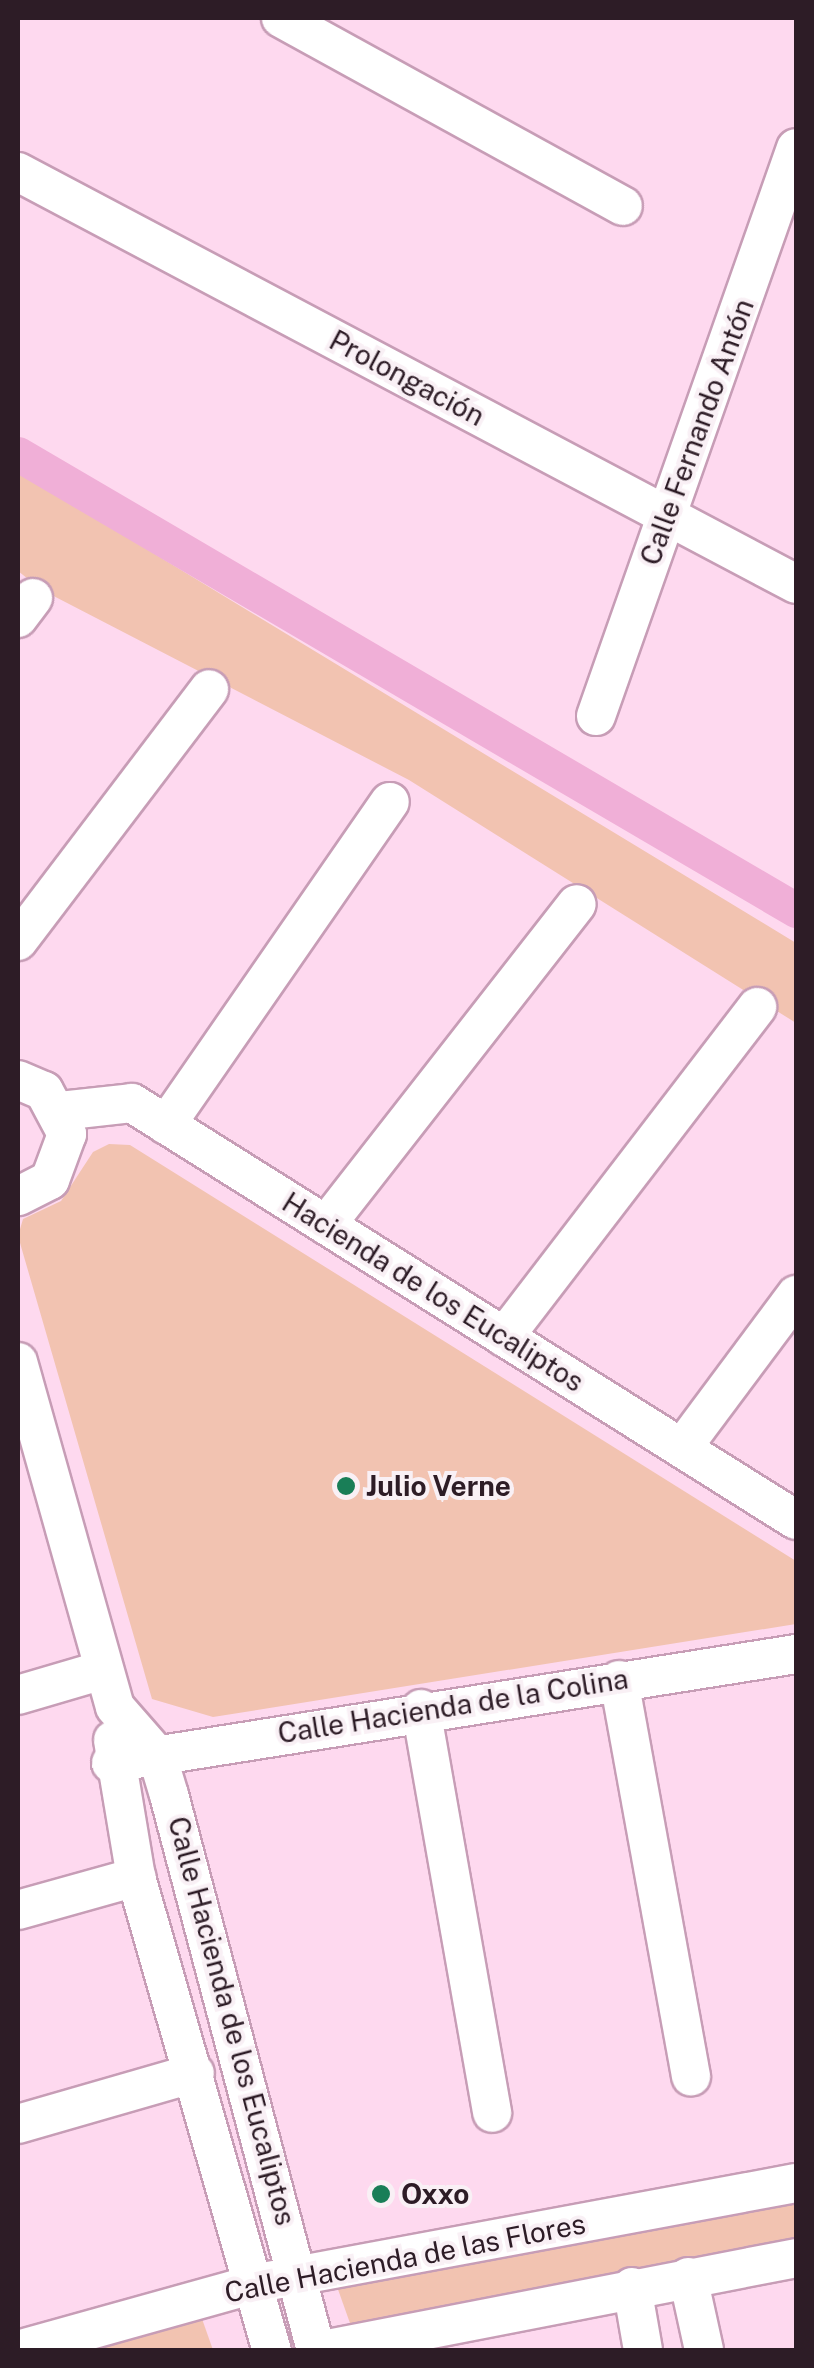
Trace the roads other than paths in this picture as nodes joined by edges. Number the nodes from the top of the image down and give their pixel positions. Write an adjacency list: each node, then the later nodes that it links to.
1 (281, 18): 4 (street)
2 (796, 148): 5 (street, Calle Fernando Antón)
3 (18, 172): 6 (street, Prolongación)
4 (623, 206)
5 (786, 215): 6 (street, Calle Fernando Antón)
6 (667, 515): 7 (street, Prolongación); 9 (street, Calle Fernando Antón)
7 (796, 584)
8 (209, 690): 12 (street)
9 (596, 716)
10 (390, 802): 16 (street)
11 (577, 904): 18 (street)
12 (18, 941)
13 (757, 1007): 20 (street)
14 (18, 1080): 15 (street)
15 (60, 1111): 16 (street, Hacienda de los Eucaliptos); 17 (street)
16 (166, 1125): 18 (street, Hacienda de los Eucaliptos)
17 (18, 1196)
18 (326, 1225): 20 (street, Hacienda de los Eucaliptos)
19 (796, 1295): 22 (street)
20 (504, 1337): 22 (street, Hacienda de los Eucaliptos)
21 (18, 1362): 23 (street, Calle Hacienda de los Eucaliptos)
22 (682, 1448): 24 (street, Hacienda de los Eucaliptos)
23 (34, 1484): 26 (street, Calle Hacienda de los Eucaliptos)
24 (796, 1520)
25 (796, 1654): 27 (street, Calle Hacienda de la Colina)
26 (103, 1670): 28 (street); 29 (street, Calle Hacienda de los Eucaliptos)
27 (619, 1680): 30 (street, Calle Hacienda de la Colina); 36 (street)
28 (18, 1695)
29 (115, 1707): 31 (street, Calle Hacienda de los Eucaliptos); 32 (street, Calle Hacienda de los Eucaliptos)
30 (422, 1709): 31 (street, Calle Hacienda de la Colina); 37 (street)
31 (156, 1755): 32 (street, Calle Hacienda de la Colina); 41 (street, Calle Hacienda de los Eucaliptos)
32 (111, 1763): 33 (street, Calle Hacienda de los Eucaliptos)
33 (136, 1877): 34 (street); 35 (street, Calle Hacienda de los Eucaliptos)
34 (18, 1910)
35 (194, 2073): 38 (street); 43 (street, Calle Hacienda de los Eucaliptos)
36 (690, 2077)
37 (492, 2113)
38 (18, 2124)
39 (796, 2182): 41 (street, Calle Hacienda de las Flores)
40 (796, 2258): 42 (street)
41 (302, 2275): 43 (street, Calle Hacienda de las Flores); 47 (street, Calle Hacienda de los Eucaliptos)
42 (688, 2277): 44 (street); 50 (street)
43 (258, 2284): 45 (street, Calle Hacienda de las Flores); 46 (street, Calle Hacienda de los Eucaliptos)
44 (632, 2287): 48 (street); 49 (street)
45 (18, 2350)
46 (272, 2350)
47 (316, 2350)
48 (323, 2350)
49 (644, 2350)
50 (704, 2350)

